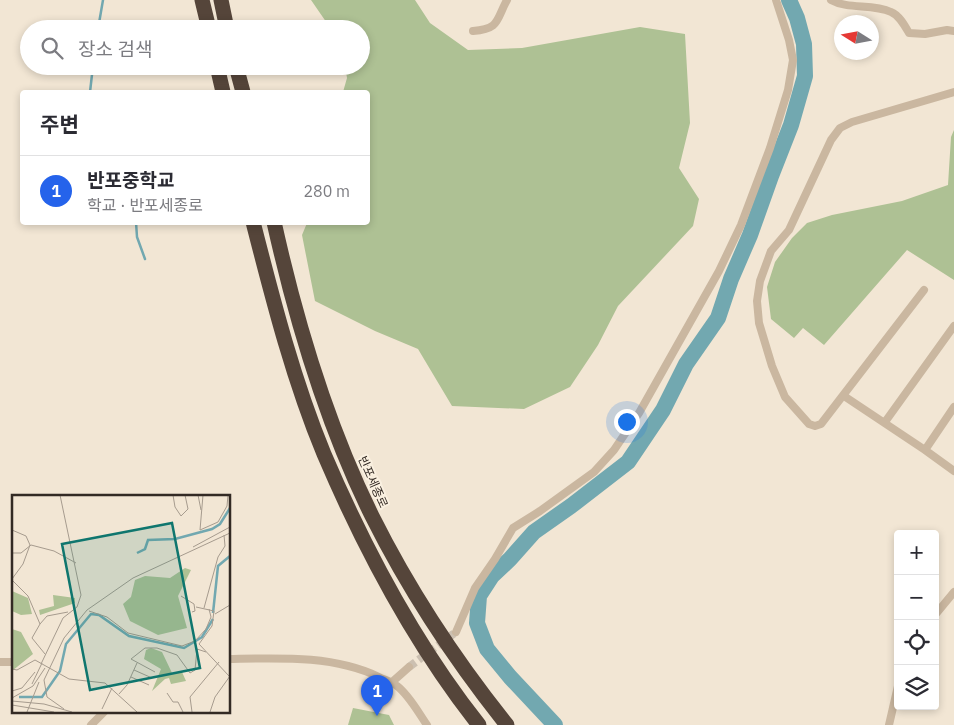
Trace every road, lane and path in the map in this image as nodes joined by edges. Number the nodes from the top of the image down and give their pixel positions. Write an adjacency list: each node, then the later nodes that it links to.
1 (202, 0): 6 (highway)
2 (221, 0): 7 (highway)
3 (508, 0): 8 (street)
4 (776, 0): 26 (street)
5 (831, 0): 9 (street)
6 (207, 20)
7 (225, 20)
8 (473, 31)
9 (954, 31)
10 (219, 75): 12 (highway)
11 (238, 75): 13 (highway)
12 (223, 90)
13 (242, 90)
14 (954, 92): 19 (street)
15 (254, 225): 34 (highway)
16 (275, 225): 35 (highway, 반포세종로)
17 (924, 290): 19 (street)
18 (954, 326): 21 (street)
19 (844, 396): 21 (street)
20 (954, 407): 22 (street)
21 (885, 422): 22 (street)
22 (926, 450): 23 (street)
23 (954, 471)
24 (954, 592): 25 (street)
25 (939, 610)
26 (456, 632)
27 (230, 659): 29 (street)
28 (410, 667): 29 (street)
29 (391, 683): 33 (street)
30 (894, 703): 36 (street)
31 (104, 712): 32 (street)
32 (91, 725)
33 (427, 725)
34 (479, 725)
35 (507, 725)
36 (889, 725)

